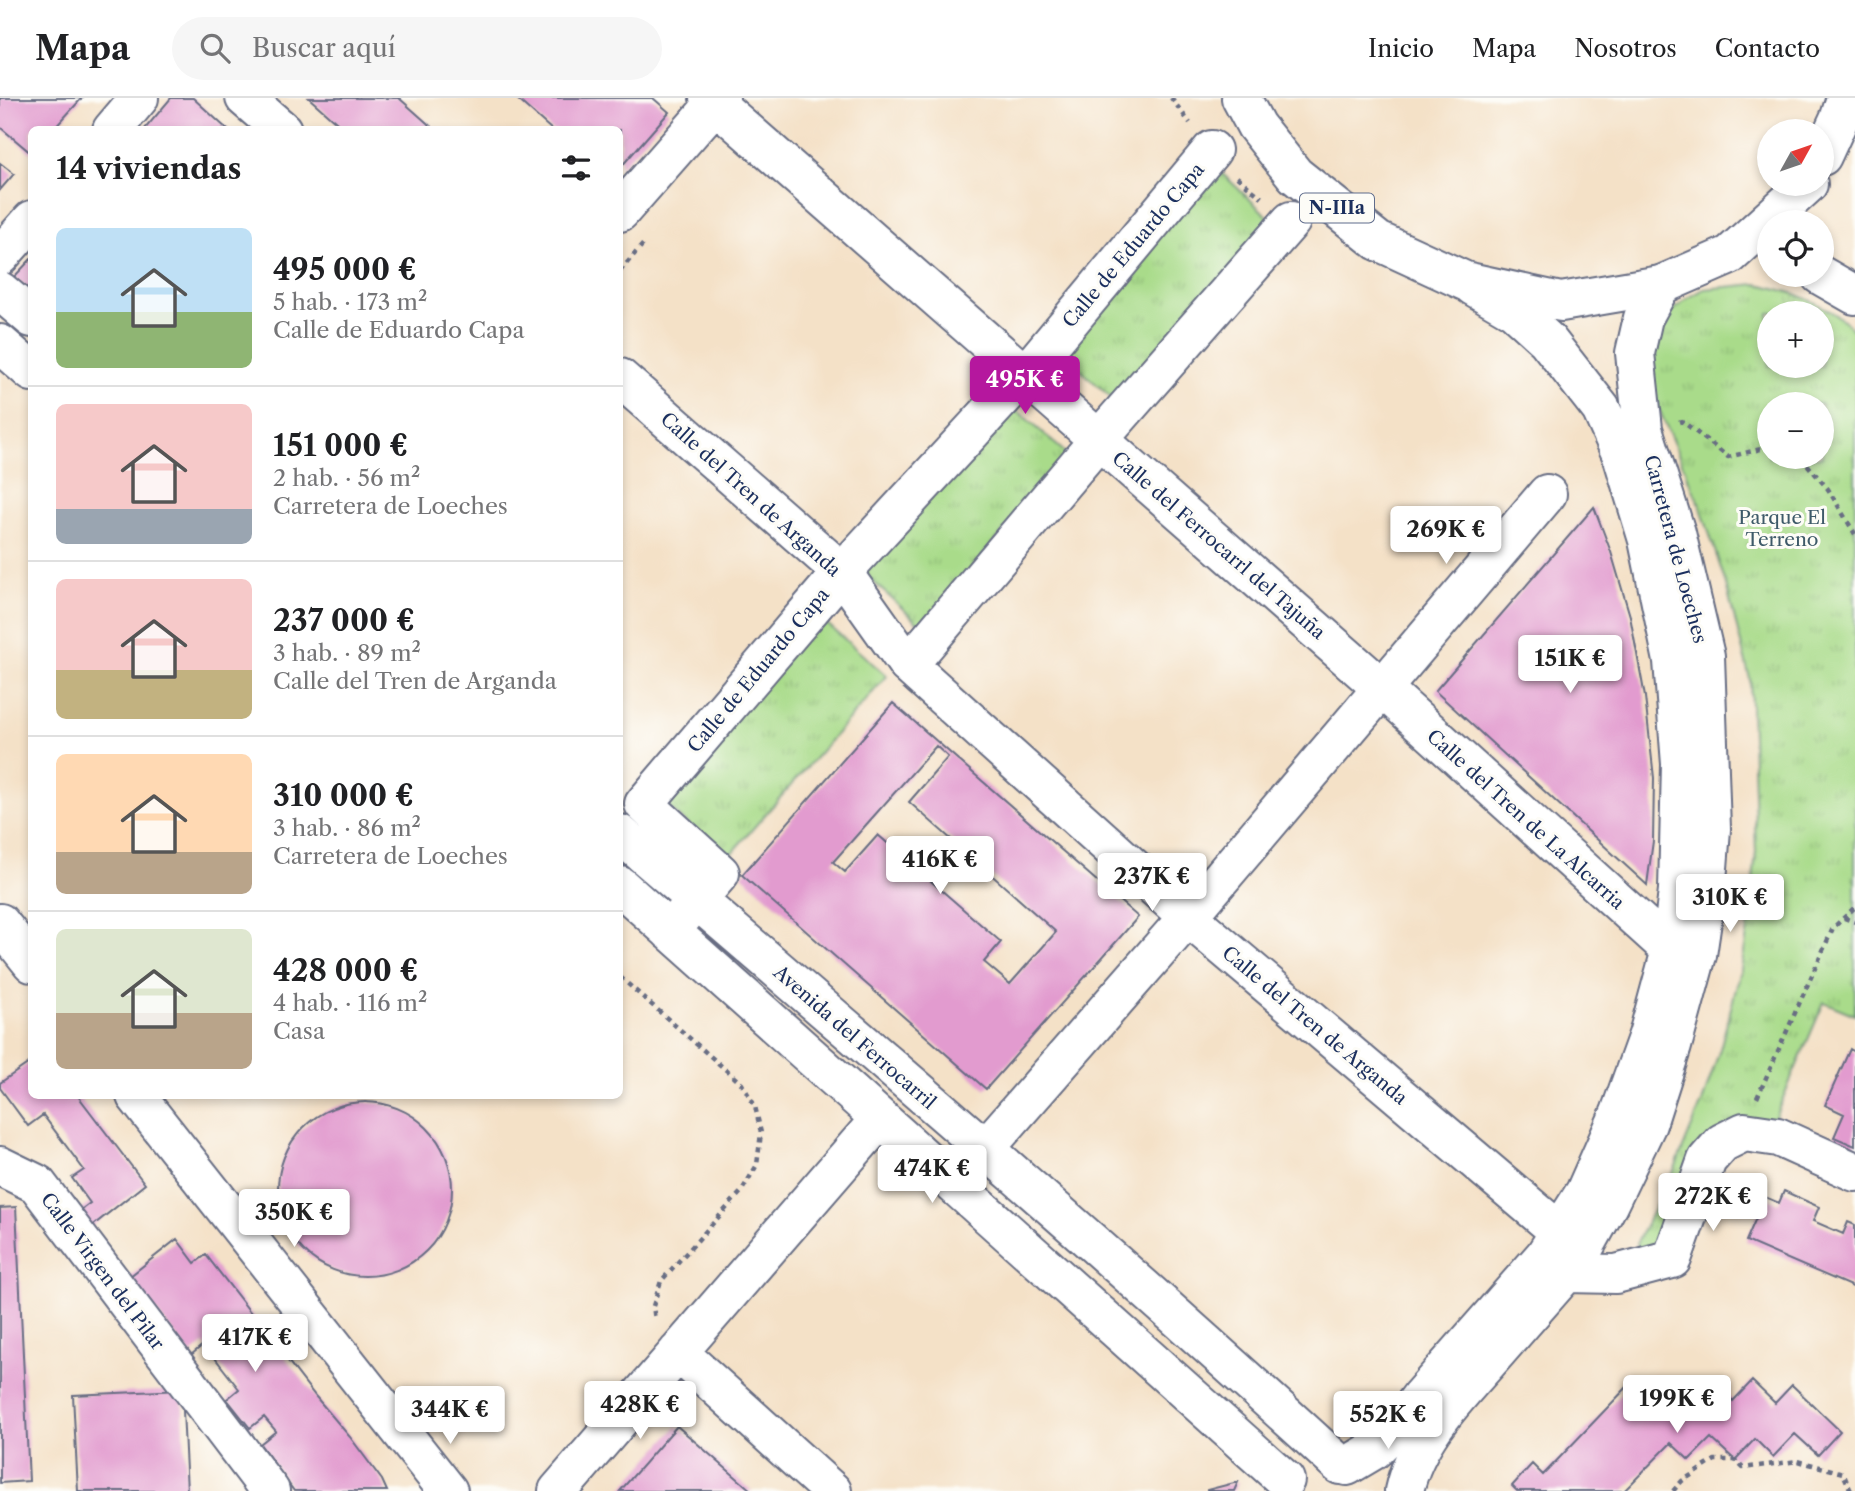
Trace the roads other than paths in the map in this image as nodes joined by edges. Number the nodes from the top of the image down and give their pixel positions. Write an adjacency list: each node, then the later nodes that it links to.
1 (139, 98): 6 (main road)
2 (245, 98): 7 (main road)
3 (1241, 98): 18 (main road, N-IIIa)
4 (714, 100): 12 (main road); 26 (main road, Calle del Ferrocarrl del Tajuña)
5 (1843, 107): 8 (main road); 10 (main road)
6 (115, 126)
7 (277, 126)
8 (1834, 128)
9 (1212, 150): 26 (main road, Calle de Eduardo Capa)
10 (1855, 152)
11 (1795, 196): 16 (main road, N-IIIa)
12 (623, 208)
13 (1291, 220): 28 (main road)
14 (28, 224): 15 (main road)
15 (0, 256)
16 (1730, 256): 17 (main road); 20 (main road, N-IIIa)
17 (1757, 259)
18 (1465, 281): 20 (main road, N-IIIa); 39 (main road, Carretera de Loeches)
19 (1834, 283): 22 (main road)
20 (1661, 285): 48 (main road, Carretera de Loeches)
21 (0, 291): 23 (main road)
22 (1855, 295)
23 (28, 315)
24 (0, 344): 25 (main road)
25 (28, 368)
26 (1024, 375): 28 (main road, Calle del Ferrocarrl del Tajuña); 30 (main road, Calle de Eduardo Capa)
27 (623, 381): 30 (main road, Calle del Tren de Arganda)
28 (1099, 440): 31 (main road); 32 (main road, Calle del Ferrocarrl del Tajuña)
29 (1547, 494): 32 (main road)
30 (842, 572): 31 (main road, Calle del Tren de Arganda); 35 (main road, Calle de Eduardo Capa)
31 (908, 665): 36 (main road, Calle del Tren de Arganda)
32 (1386, 682): 36 (main road); 39 (main road, Calle del Tren de La Alcarria)
33 (623, 837): 35 (main road, Avenida del Ferrocarril)
34 (623, 889): 38 (main road)
35 (697, 900): 38 (main road, Calle de Eduardo Capa); 43 (main road, Avenida del Ferrocarril)
36 (1188, 917): 43 (main road); 47 (main road, Calle del Tren de Arganda)
37 (0, 923): 40 (main road)
38 (670, 931): 42 (main road)
39 (1671, 950): 47 (main road, Carretera de Loeches)
40 (28, 958)
41 (138, 1099): 53 (main road)
42 (880, 1119): 46 (main road); 49 (main road)
43 (983, 1149): 46 (main road); 50 (main road, Avenida del Ferrocarril)
44 (0, 1166): 52 (main road, Calle Virgen del Pilar)
45 (1855, 1172): 48 (main road)
46 (954, 1184): 51 (main road)
47 (1561, 1233): 50 (main road, Carretera de Loeches)
48 (1566, 1273): 57 (main road, Carretera de Loeches)
49 (678, 1352): 54 (main road); 55 (main road)
50 (1344, 1466): 51 (main road); 56 (main road, Avenida del Ferrocarril)
51 (1280, 1485)
52 (270, 1491)
53 (448, 1491)
54 (558, 1491)
55 (832, 1491)
56 (1390, 1491)
57 (1404, 1491)

